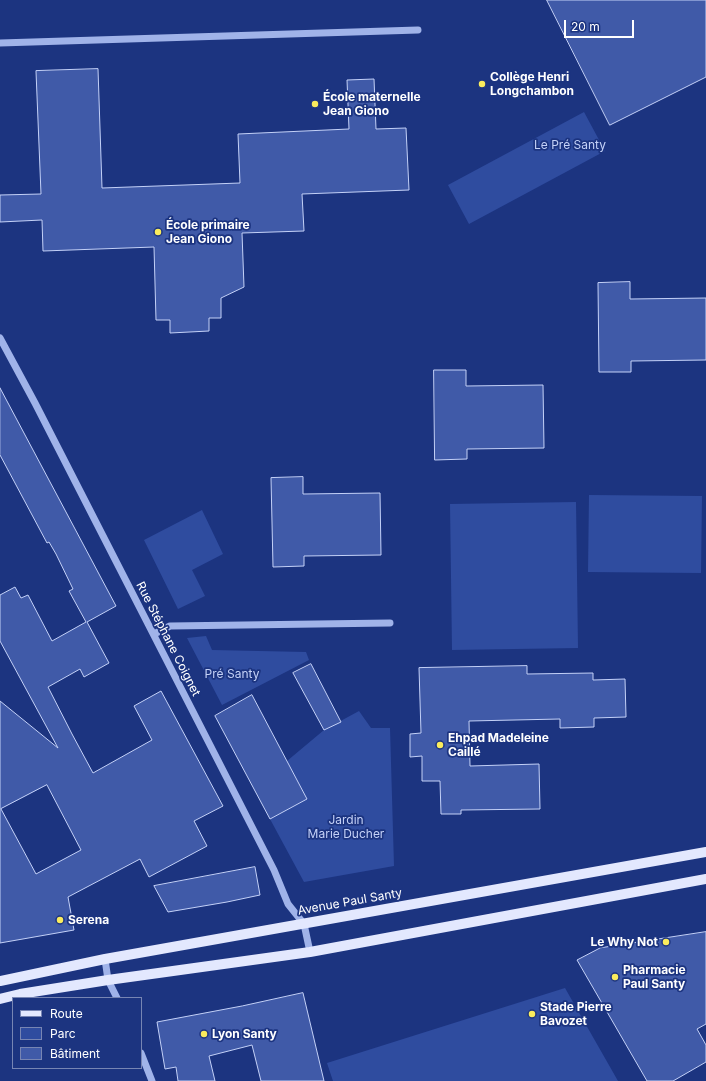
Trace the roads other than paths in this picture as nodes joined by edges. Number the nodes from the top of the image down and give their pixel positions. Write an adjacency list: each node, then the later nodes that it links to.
1 (418, 30): 2 (street)
2 (0, 43)
3 (0, 338): 5 (street, Rue Stéphane Coignet)
4 (390, 623): 5 (street)
5 (154, 634): 8 (street, Rue Stéphane Coignet)
6 (706, 852): 8 (main road, Avenue Paul Santy)
7 (706, 879): 9 (main road)
8 (304, 924): 9 (street, Rue Stéphane Coignet); 10 (main road, Avenue Paul Santy)
9 (310, 952): 11 (main road)
10 (105, 959): 11 (street); 12 (main road, Avenue Paul Santy)
11 (108, 980): 13 (street); 14 (main road)
12 (0, 981)
13 (116, 997)
14 (0, 999)
15 (142, 1056): 16 (street)
16 (152, 1081)

